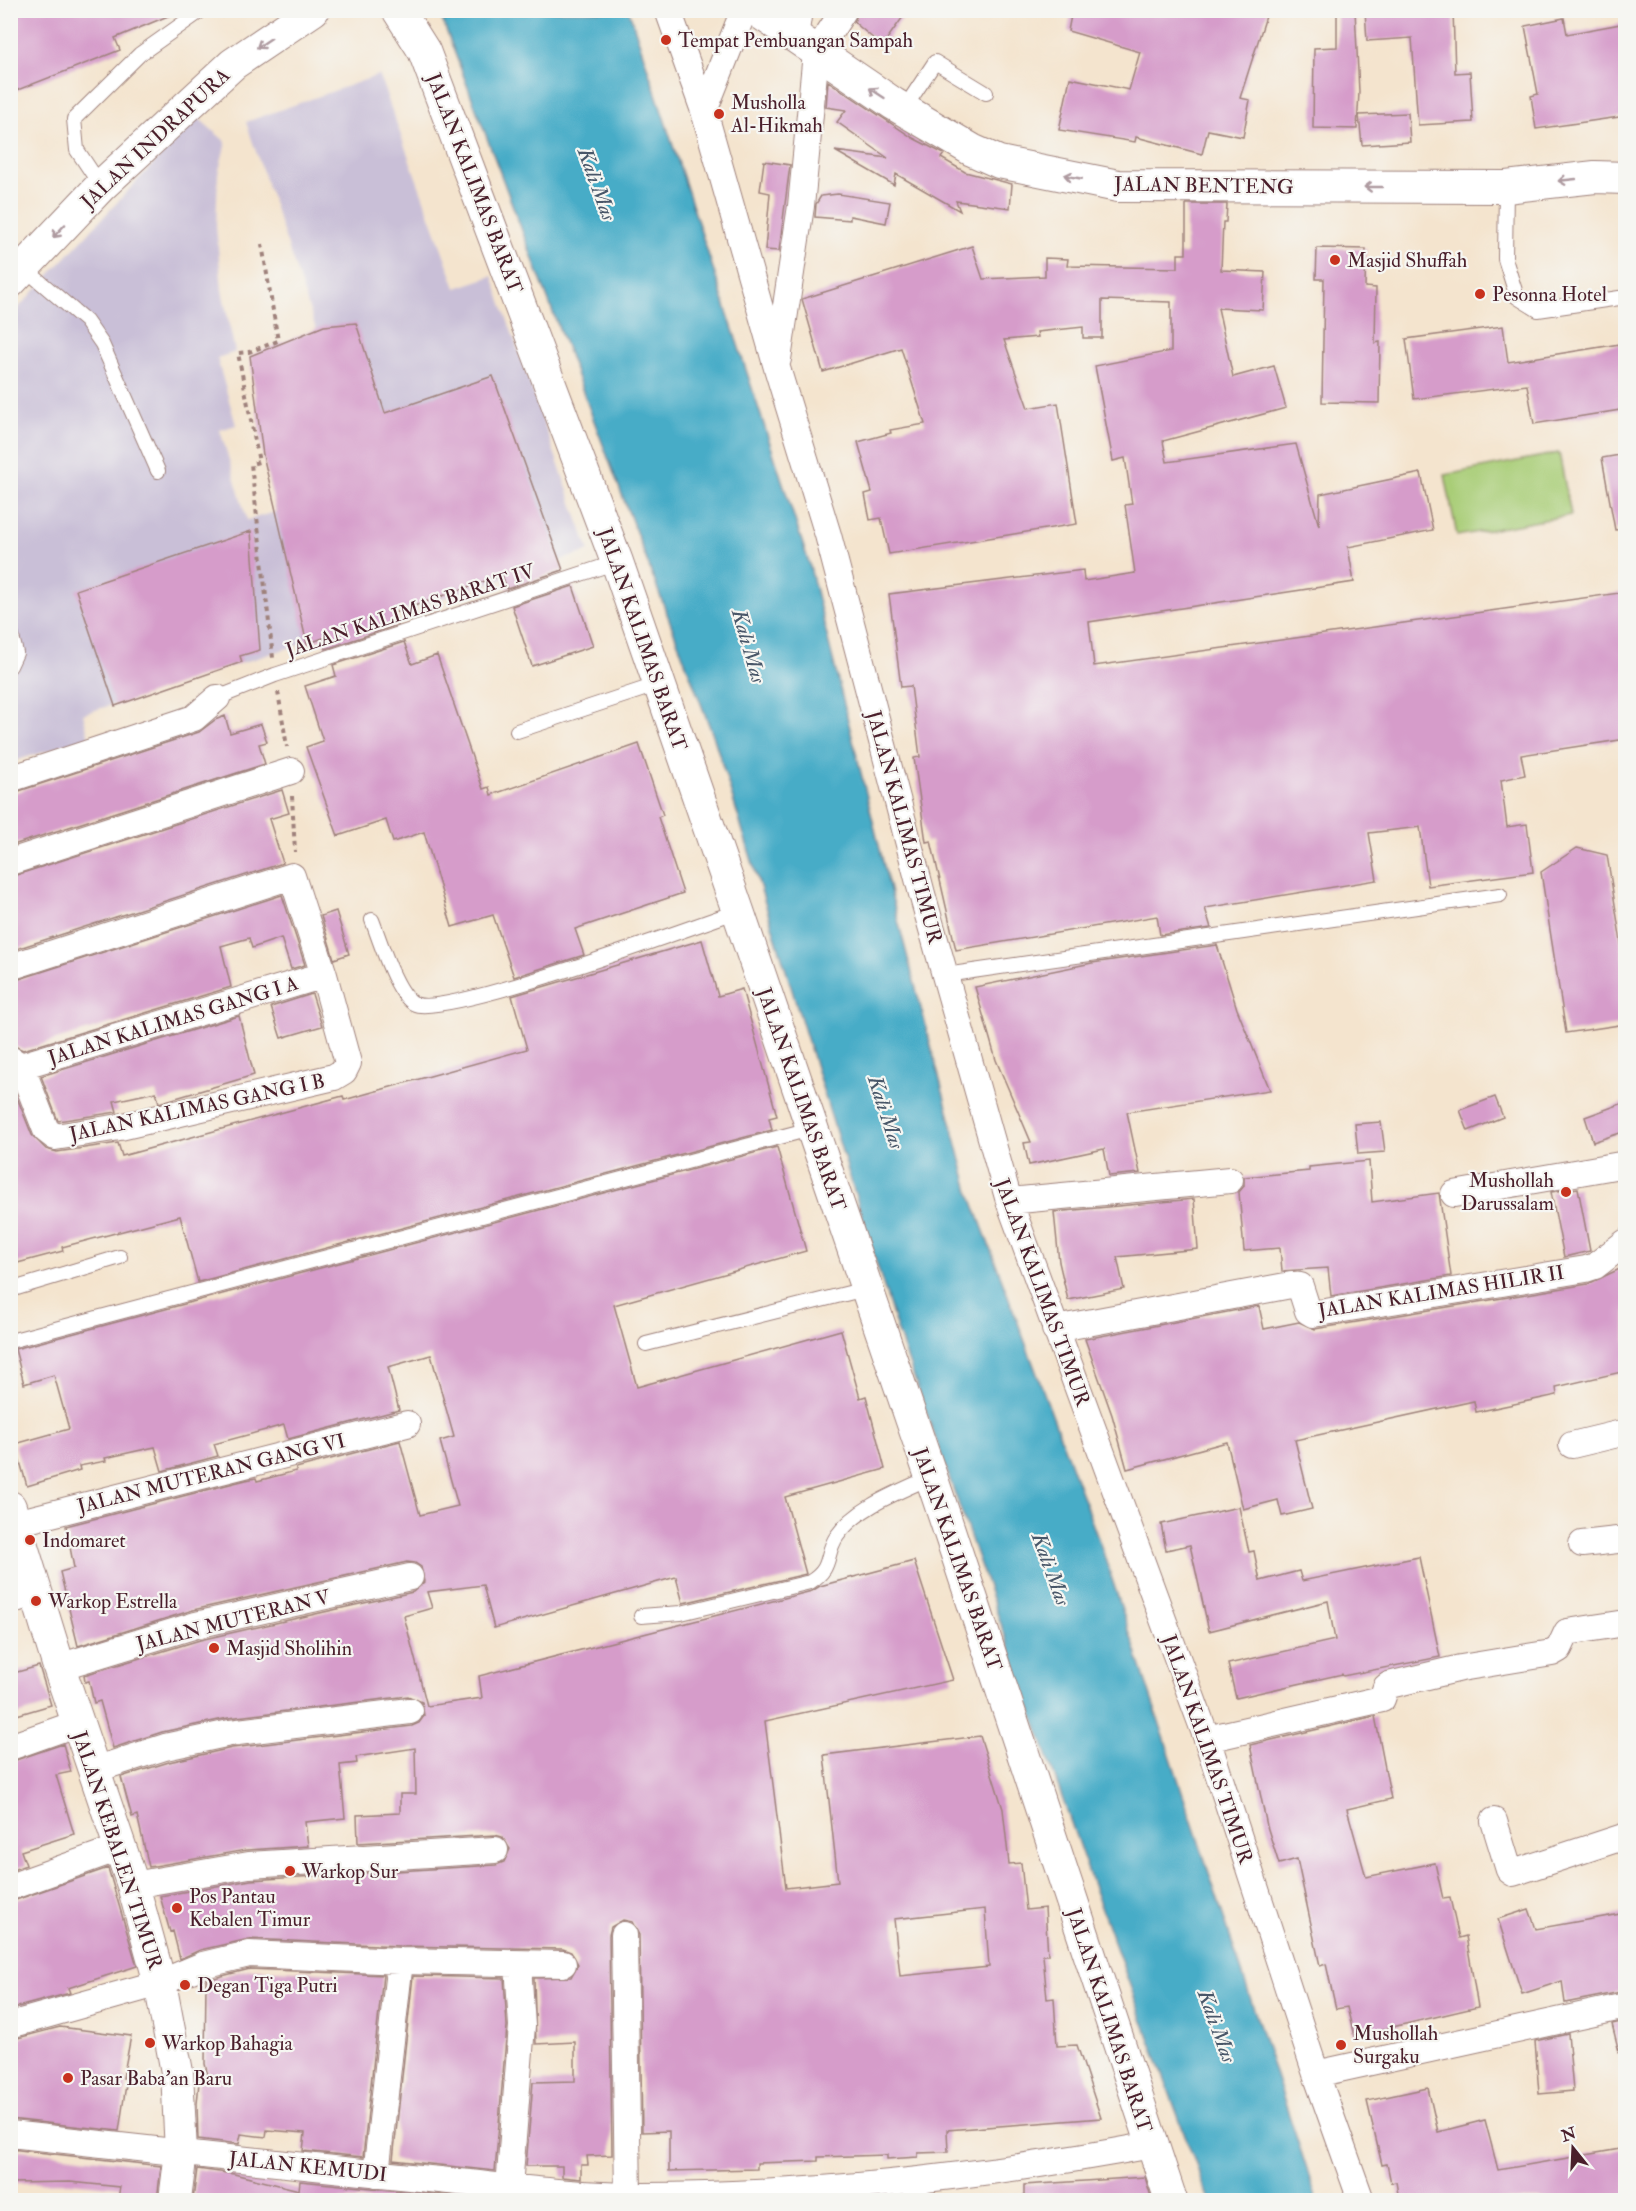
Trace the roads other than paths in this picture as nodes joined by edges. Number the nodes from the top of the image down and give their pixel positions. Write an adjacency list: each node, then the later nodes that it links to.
1 (202, 10): 13 (lane)
2 (313, 10): 13 (street, JALAN INDRAPURA, one-way to 13)
3 (398, 10): 19 (street, JALAN KALIMAS BARAT)
4 (668, 10): 11 (street, JALAN KALIMAS TIMUR)
5 (744, 10): 11 (street)
6 (756, 10): 8 (street, JALAN BENTENG)
7 (844, 10): 8 (street)
8 (803, 34): 10 (street, JALAN BENTENG, one-way to 8); 17 (street, JALAN KALIMAS TIMUR)
9 (986, 93): 10 (lane)
10 (904, 109): 14 (street, JALAN BENTENG, one-way to 10)
11 (704, 111): 17 (street, JALAN KALIMAS TIMUR)
12 (1626, 178): 14 (street, JALAN BENTENG, one-way to 14)
13 (101, 186): 15 (street, JALAN INDRAPURA, one-way to 15)
14 (1506, 187): 16 (lane)
15 (17, 275): 18 (lane)
16 (1626, 297)
17 (777, 368): 33 (street, JALAN KALIMAS TIMUR)
18 (158, 471)
19 (617, 562): 22 (street, JALAN KALIMAS BARAT); 23 (lane, JALAN KALIMAS BARAT IV)
20 (10, 629): 21 (lane)
21 (10, 666)
22 (659, 684): 24 (lane); 29 (street, JALAN KALIMAS BARAT)
23 (217, 698): 26 (street)
24 (517, 731)
25 (291, 771): 27 (street)
26 (10, 779)
27 (10, 862)
28 (1500, 895): 33 (lane)
29 (738, 911): 30 (lane); 35 (street, JALAN KALIMAS BARAT)
30 (372, 920)
31 (10, 967): 32 (street)
32 (324, 975): 34 (street, JALAN KALIMAS GANG I A); 34 (street, JALAN KALIMAS GANG I B)
33 (945, 975): 39 (street, JALAN KALIMAS TIMUR)
34 (16, 1062)
35 (814, 1128): 42 (street, JALAN KALIMAS BARAT); 45 (lane)
36 (1626, 1164): 38 (street)
37 (1230, 1180): 39 (street)
38 (1454, 1194)
39 (1009, 1202): 44 (street, JALAN KALIMAS TIMUR)
40 (1626, 1242): 44 (street, JALAN KALIMAS HILIR II)
41 (120, 1257): 43 (lane)
42 (865, 1288): 46 (lane); 50 (street, JALAN KALIMAS BARAT)
43 (10, 1290)
44 (1055, 1329): 61 (street, JALAN KALIMAS TIMUR)
45 (10, 1341)
46 (646, 1344)
47 (406, 1424): 51 (street, JALAN MUTERAN GANG VI)
48 (1626, 1432): 49 (street)
49 (1572, 1445)
50 (931, 1478): 56 (lane); 79 (street, JALAN KALIMAS BARAT)
51 (13, 1515): 55 (street, JALAN KEBALEN TIMUR)
52 (1626, 1539): 53 (street)
53 (1582, 1544)
54 (410, 1577): 58 (street, JALAN MUTERAN V)
55 (23, 1597): 58 (street, JALAN KEBALEN TIMUR)
56 (641, 1616)
57 (1626, 1623): 61 (street)
58 (59, 1668): 60 (street, JALAN KEBALEN TIMUR)
59 (410, 1711): 63 (street)
60 (78, 1723): 62 (street); 63 (street, JALAN KEBALEN TIMUR)
61 (1207, 1739): 77 (street, JALAN KALIMAS TIMUR)
62 (10, 1747)
63 (94, 1770): 66 (street, JALAN KEBALEN TIMUR)
64 (1494, 1821): 65 (street)
65 (1626, 1836)
66 (119, 1848): 68 (street, JALAN KEBALEN TIMUR); 69 (street)
67 (495, 1850): 68 (street)
68 (133, 1885): 74 (street, JALAN KEBALEN TIMUR)
69 (10, 1887)
70 (624, 1935): 83 (street)
71 (400, 1961): 72 (street); 74 (street); 81 (street)
72 (518, 1964): 73 (street); 82 (street)
73 (563, 1964)
74 (160, 1983): 76 (street); 80 (street, JALAN KEBALEN TIMUR)
75 (1626, 2006): 77 (street)
76 (10, 2025)
77 (1316, 2074): 88 (street, JALAN KALIMAS TIMUR)
78 (10, 2134): 80 (street, JALAN KEMUDI)
79 (1152, 2145): 84 (street, JALAN KEMUDI); 87 (street, JALAN KALIMAS BARAT)
80 (181, 2152): 81 (street, JALAN KEMUDI); 86 (street, JALAN KEBALEN TIMUR)
81 (376, 2174): 82 (street, JALAN KEMUDI)
82 (509, 2187): 85 (street, JALAN KEMUDI)
83 (628, 2196): 84 (street, JALAN KEMUDI); 85 (street, JALAN KEMUDI)
84 (779, 2196)
85 (597, 2197)
86 (175, 2200)
87 (1171, 2200)
88 (1361, 2200)

